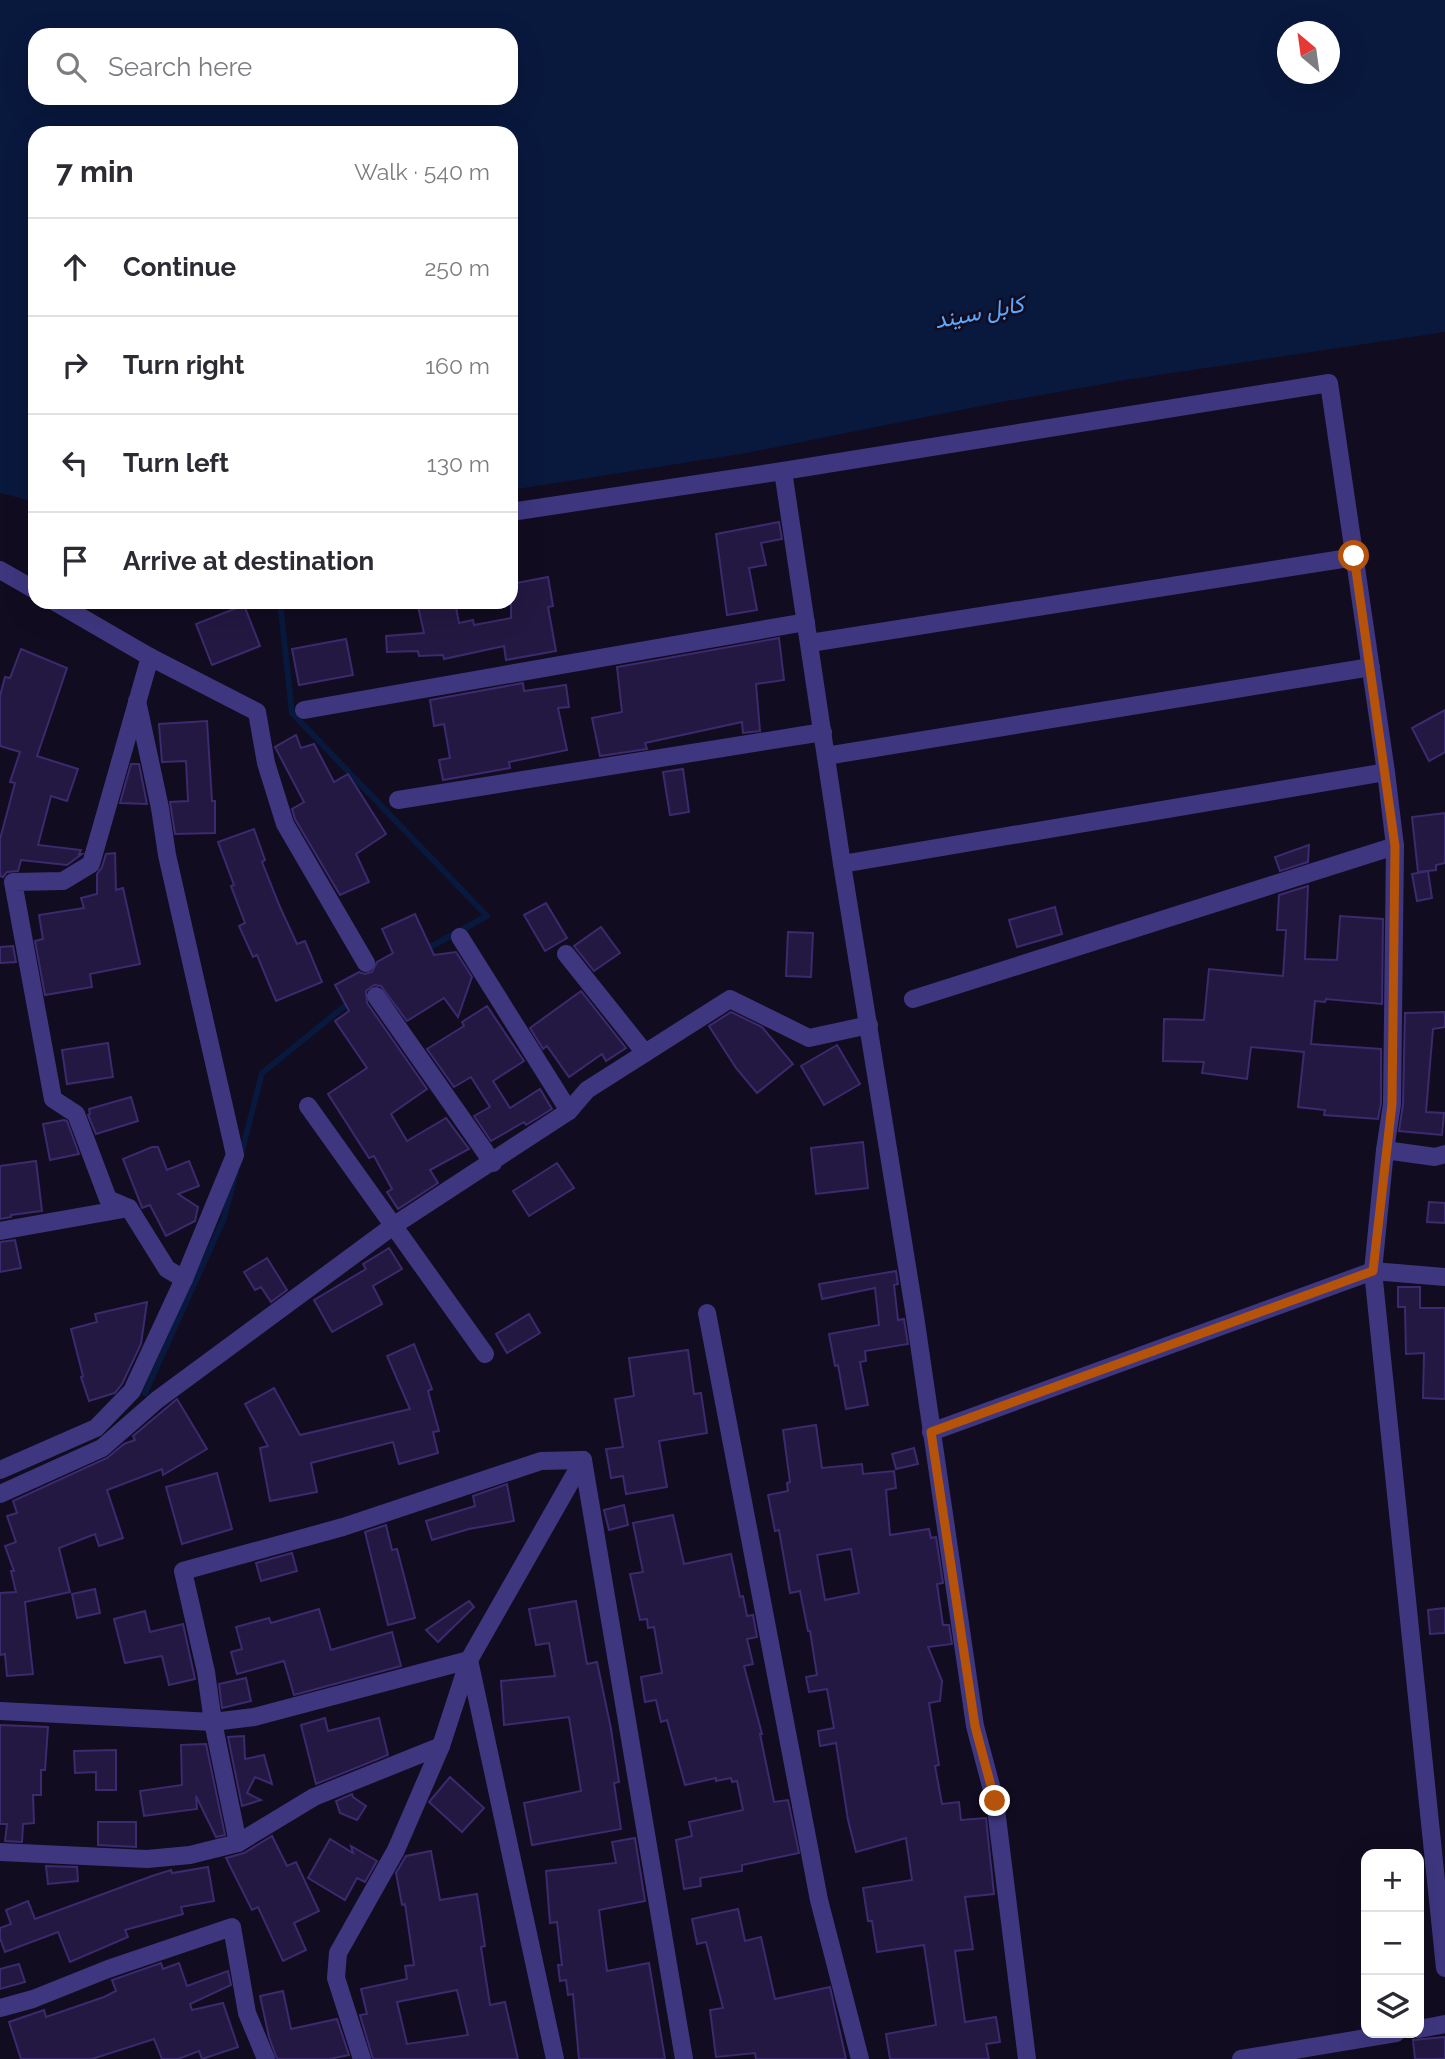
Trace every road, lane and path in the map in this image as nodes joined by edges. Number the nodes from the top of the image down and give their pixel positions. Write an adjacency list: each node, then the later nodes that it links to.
1 (783, 471): 2 (street); 3 (street); 7 (street)
2 (518, 511)
3 (1354, 556): 8 (street); 10 (street)
4 (0, 570): 5 (street)
5 (28, 586)
6 (67, 609): 9 (street)
7 (806, 622): 8 (street); 12 (street)
8 (810, 643): 13 (street)
9 (150, 657): 11 (street); 21 (street)
10 (1371, 667): 14 (street); 15 (street)
11 (136, 701): 31 (street); 36 (street)
12 (304, 710)
13 (823, 732): 14 (street); 16 (street)
14 (826, 756): 18 (street)
15 (1386, 772): 17 (street); 18 (street)
16 (398, 800)
17 (1395, 846): 23 (street); 28 (street)
18 (842, 864): 24 (street)
19 (460, 937): 27 (street)
20 (566, 954): 25 (street)
21 (366, 963)
22 (376, 996): 30 (street)
23 (913, 999)
24 (869, 1025): 25 (street); 39 (street)
25 (645, 1053): 27 (street)
26 (308, 1106): 32 (street)
27 (569, 1111): 30 (street)
28 (1385, 1150): 29 (street); 34 (street)
29 (1445, 1154)
30 (493, 1163): 32 (street)
31 (129, 1209): 33 (street); 36 (street)
32 (393, 1226): 38 (street); 42 (street)
33 (0, 1231)
34 (1373, 1271): 35 (street); 39 (street); 49 (street)
35 (1445, 1277)
36 (184, 1279): 41 (street)
37 (707, 1313): 58 (street)
38 (485, 1354)
39 (931, 1432): 59 (street)
40 (583, 1460): 43 (street); 45 (street); 57 (street)
41 (0, 1469)
42 (0, 1494)
43 (470, 1660): 45 (street); 46 (street); 56 (street)
44 (0, 1711): 45 (street)
45 (213, 1722): 47 (street)
46 (441, 1746): 47 (street); 55 (street)
47 (238, 1843): 48 (street)
48 (0, 1852)
49 (1445, 1968)
50 (0, 2008): 54 (street)
51 (1445, 2025): 52 (street)
52 (1424, 2028)
53 (1366, 2038): 60 (street)
54 (266, 2059)
55 (362, 2059)
56 (555, 2059)
57 (684, 2059)
58 (860, 2059)
59 (1027, 2059)
60 (1241, 2059)

